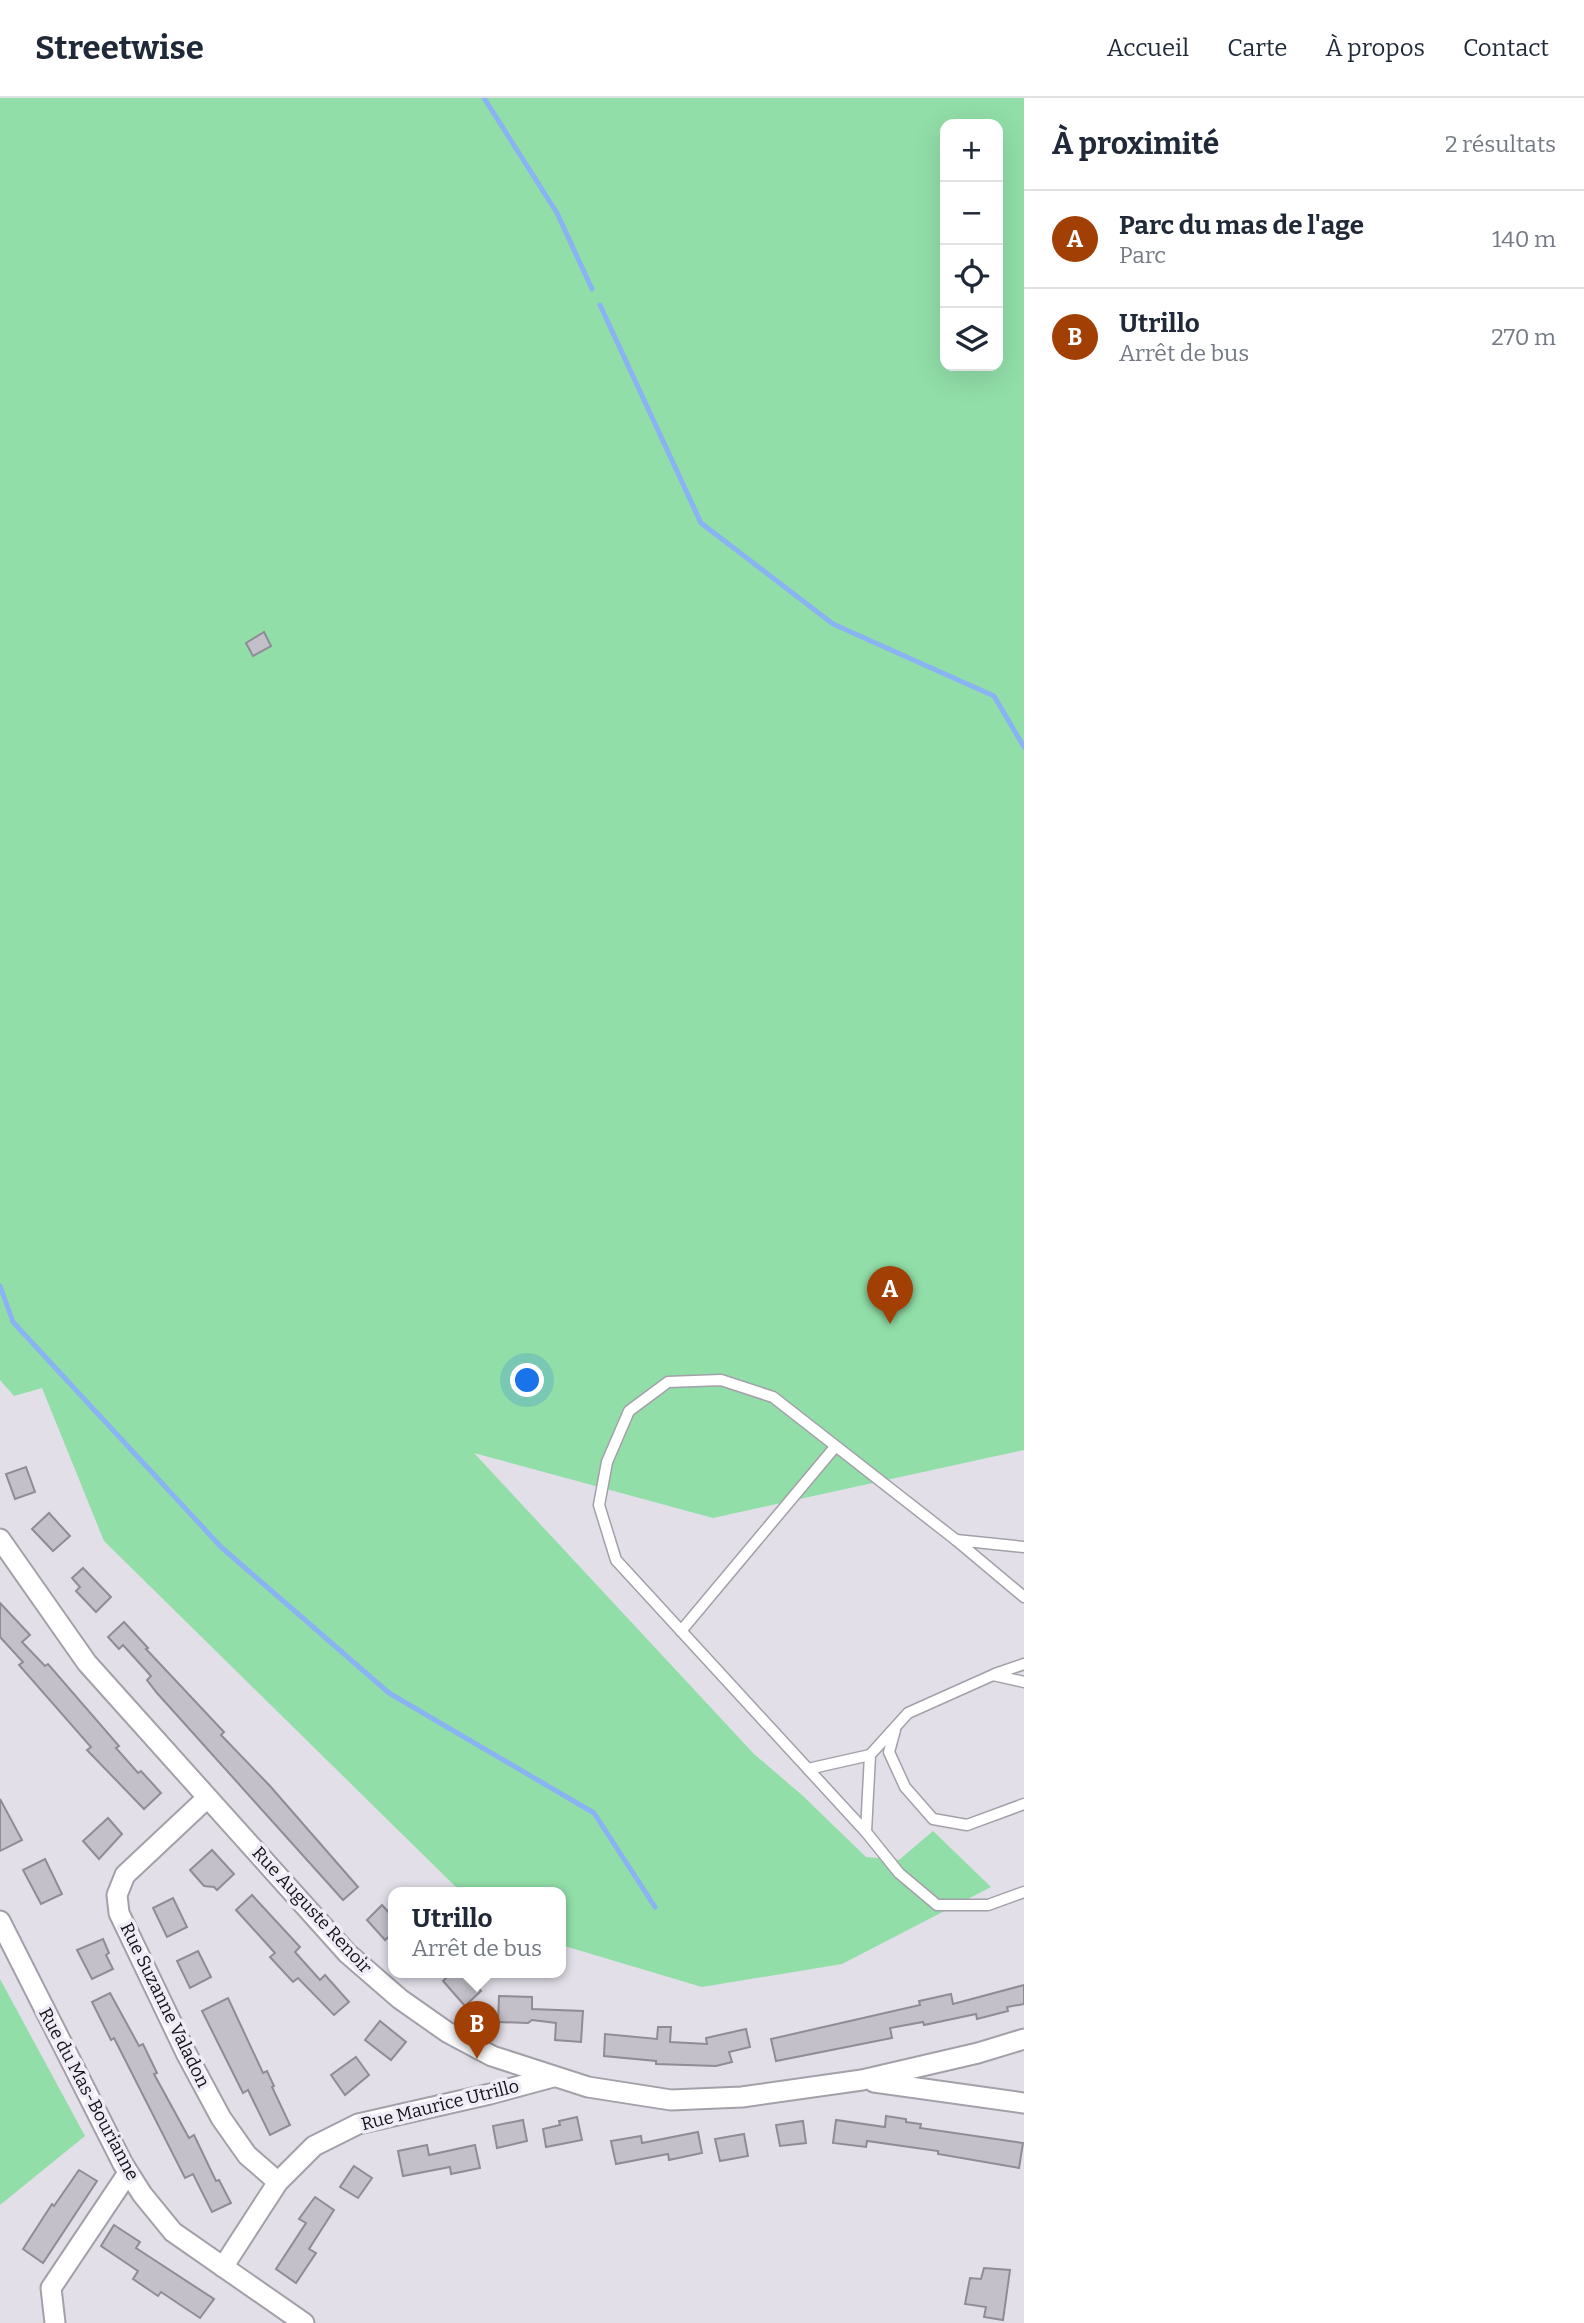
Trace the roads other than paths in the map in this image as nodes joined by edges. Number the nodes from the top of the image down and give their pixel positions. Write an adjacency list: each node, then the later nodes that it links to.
1 (835, 1447): 3 (lane); 6 (lane); 6 (lane)
2 (0, 1539): 13 (street, Rue Auguste Renoir)
3 (956, 1540): 4 (lane); 5 (lane)
4 (1024, 1548)
5 (1024, 1597)
6 (681, 1631): 12 (lane)
7 (1024, 1664): 8 (lane)
8 (993, 1675): 9 (lane); 10 (lane)
9 (1024, 1682)
10 (895, 1727): 11 (lane); 14 (lane)
11 (870, 1755): 12 (lane); 15 (lane)
12 (808, 1769): 15 (lane)
13 (207, 1798): 19 (street, Rue Auguste Renoir); 23 (street, Rue Suzanne Valadon)
14 (1024, 1804)
15 (866, 1832): 16 (lane)
16 (1024, 1892)
17 (0, 1921): 22 (street, Rue du Mas-Bourianne)
18 (1024, 2039): 20 (street, Rue Auguste Renoir)
19 (554, 2077): 20 (street, Rue Auguste Renoir); 23 (street, Rue Maurice Utrillo)
20 (862, 2080): 21 (street, Rue Auguste Renoir)
21 (1024, 2103)
22 (128, 2173): 24 (street, Rue du Mas-Bourianne); 25 (street)
23 (278, 2182): 24 (street, Rue Maurice Utrillo)
24 (223, 2267): 26 (street, Rue du Mas-Bourianne)
25 (55, 2323)
26 (304, 2323)

